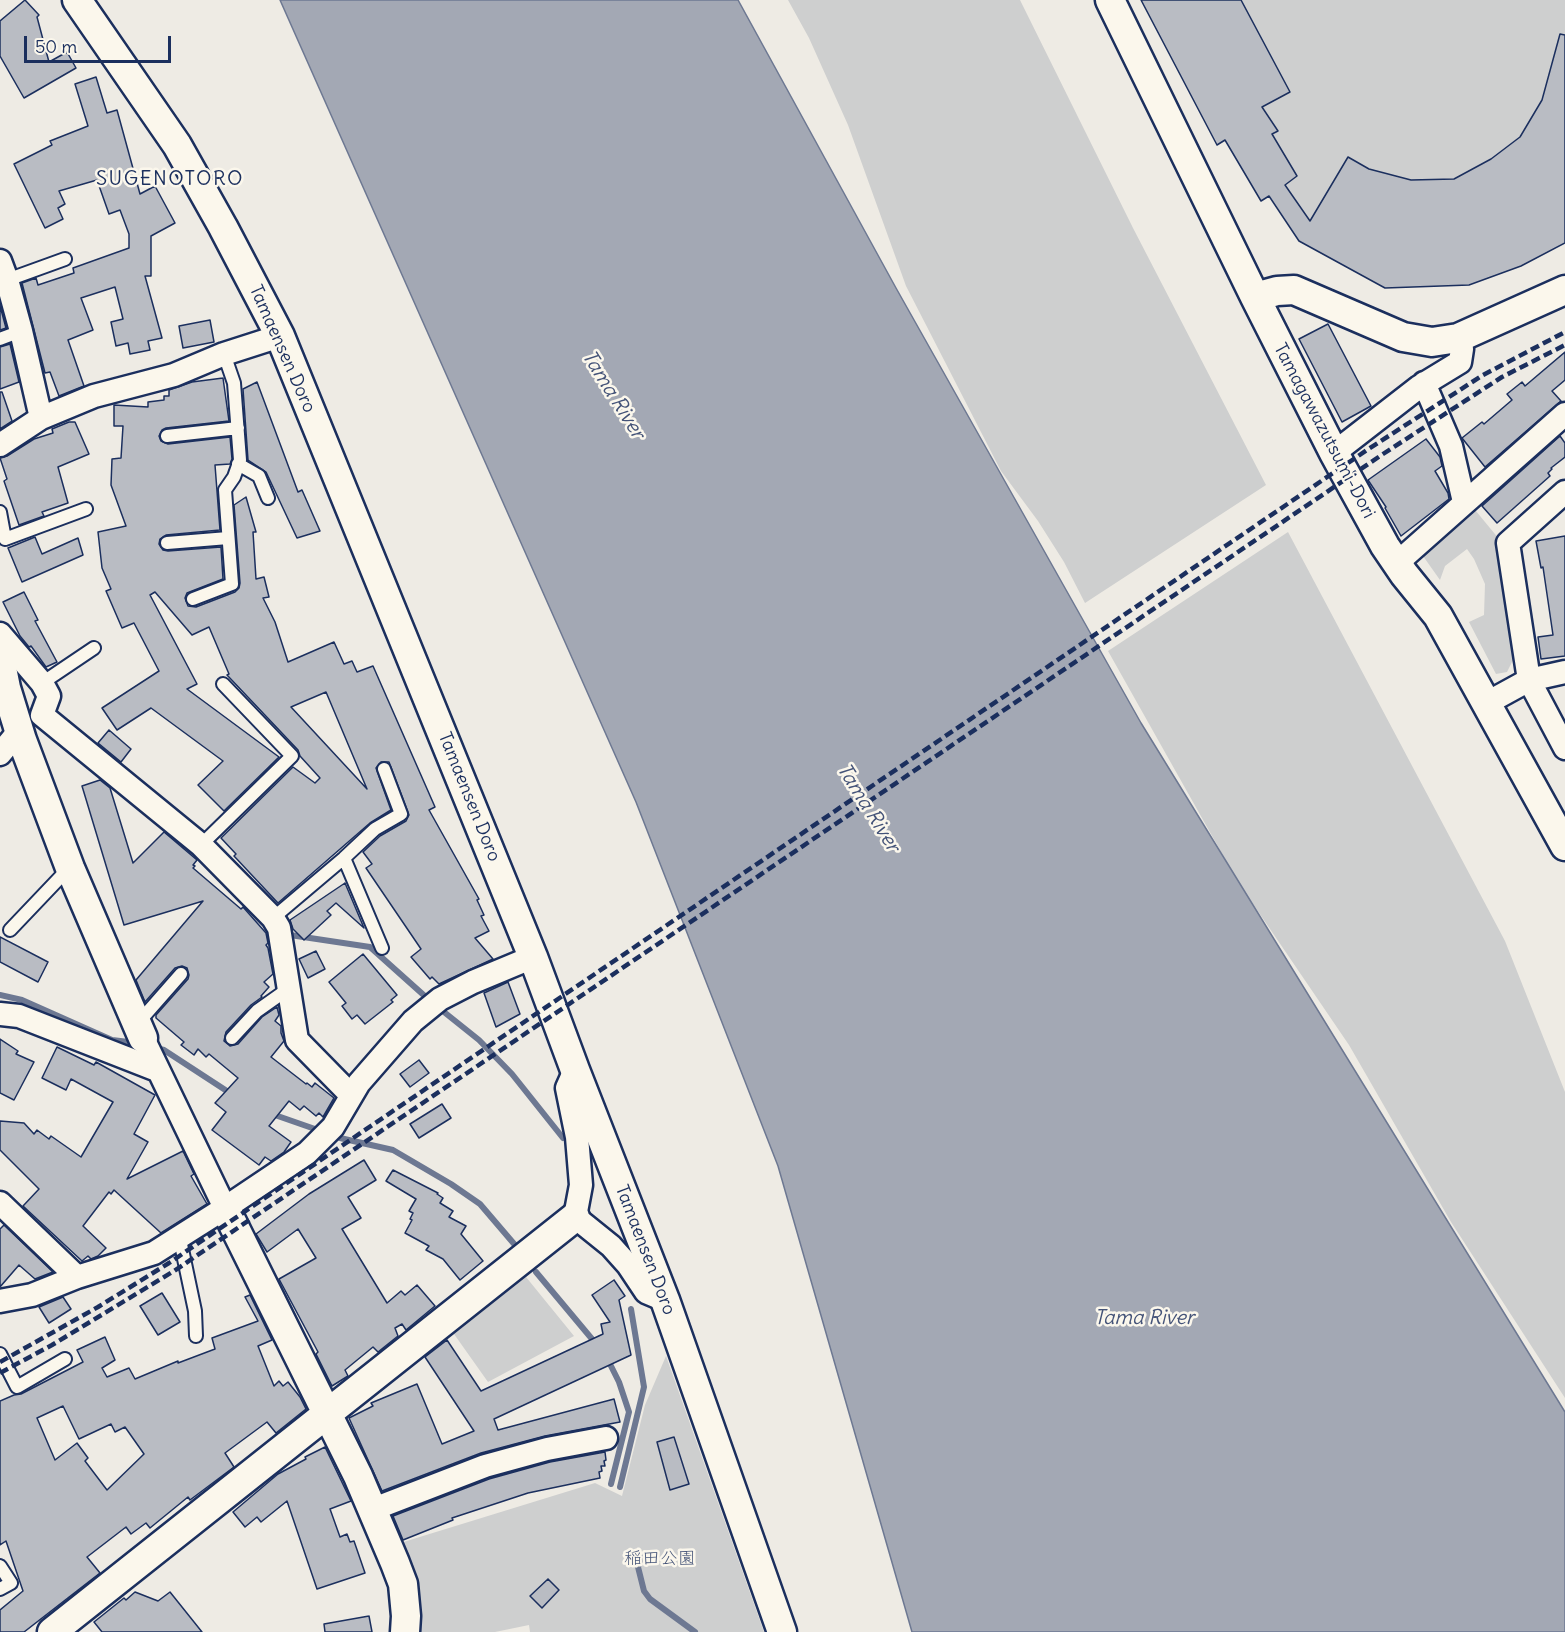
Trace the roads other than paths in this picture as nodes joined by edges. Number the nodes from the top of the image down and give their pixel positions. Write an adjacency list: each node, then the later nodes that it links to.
1 (77, 0): 8 (street, Tamaensen Doro)
2 (1110, 0): 6 (street, Tamagawazutsumi-Dori)
3 (65, 259): 4 (lane)
4 (4, 271): 7 (street)
5 (1565, 290): 9 (street)
6 (1255, 297): 9 (street); 17 (street, Tamagawazutsumi-Dori)
7 (10, 335): 13 (street)
8 (280, 336): 10 (street); 47 (street, Tamaensen Doro)
9 (1458, 338): 11 (street)
10 (224, 354): 13 (street); 14 (lane)
11 (1424, 383): 17 (street); 21 (street)
12 (1565, 414): 21 (street)
13 (41, 418): 16 (street)
14 (238, 428): 15 (lane); 18 (lane)
15 (166, 436)
16 (0, 445)
17 (1334, 453): 26 (street, Tamagawazutsumi-Dori)
18 (238, 464): 20 (lane); 24 (lane)
19 (1565, 492): 32 (street)
20 (268, 498)
21 (1464, 502): 26 (street)
22 (86, 509): 23 (lane)
23 (0, 512)
24 (228, 538): 25 (lane); 27 (lane)
25 (167, 543)
26 (1397, 563): 35 (street, Tamagawazutsumi-Dori)
27 (193, 599)
28 (0, 634): 33 (street)
29 (94, 648): 33 (lane)
30 (0, 658): 36 (street)
31 (1565, 672): 32 (street)
32 (1529, 680): 35 (street); 37 (street)
33 (42, 683): 40 (street)
34 (223, 684): 40 (lane)
35 (1487, 703): 41 (street, Tamagawazutsumi-Dori)
36 (19, 730): 38 (street); 43 (street)
37 (1565, 748)
38 (0, 753)
39 (384, 769): 42 (lane)
40 (201, 845): 44 (street)
41 (1565, 846)
42 (344, 858): 44 (lane); 46 (lane)
43 (70, 868): 45 (lane); 52 (street)
44 (273, 918): 49 (street)
45 (10, 930)
46 (382, 948)
47 (533, 957): 53 (street, Tamaensen Doro); 54 (street)
48 (181, 974): 52 (lane)
49 (288, 988): 51 (lane); 54 (street)
50 (0, 1014): 52 (street)
51 (232, 1038)
52 (147, 1046): 56 (street)
53 (575, 1070): 57 (street); 60 (street, Tamaensen Doro)
54 (350, 1097): 56 (street)
55 (0, 1203): 59 (street)
56 (225, 1208): 58 (street); 65 (street)
57 (575, 1217): 60 (street); 65 (street)
58 (179, 1235): 59 (street); 62 (lane)
59 (77, 1277): 61 (street)
60 (665, 1300): 72 (street, Tamaensen Doro)
61 (0, 1301)
62 (196, 1336)
63 (0, 1354): 64 (lane)
64 (65, 1359)
65 (326, 1415): 67 (street); 70 (street)
66 (606, 1438): 67 (street)
67 (371, 1510): 71 (street)
68 (0, 1566): 69 (lane)
69 (0, 1589)
70 (52, 1632)
71 (405, 1632)
72 (782, 1632)

